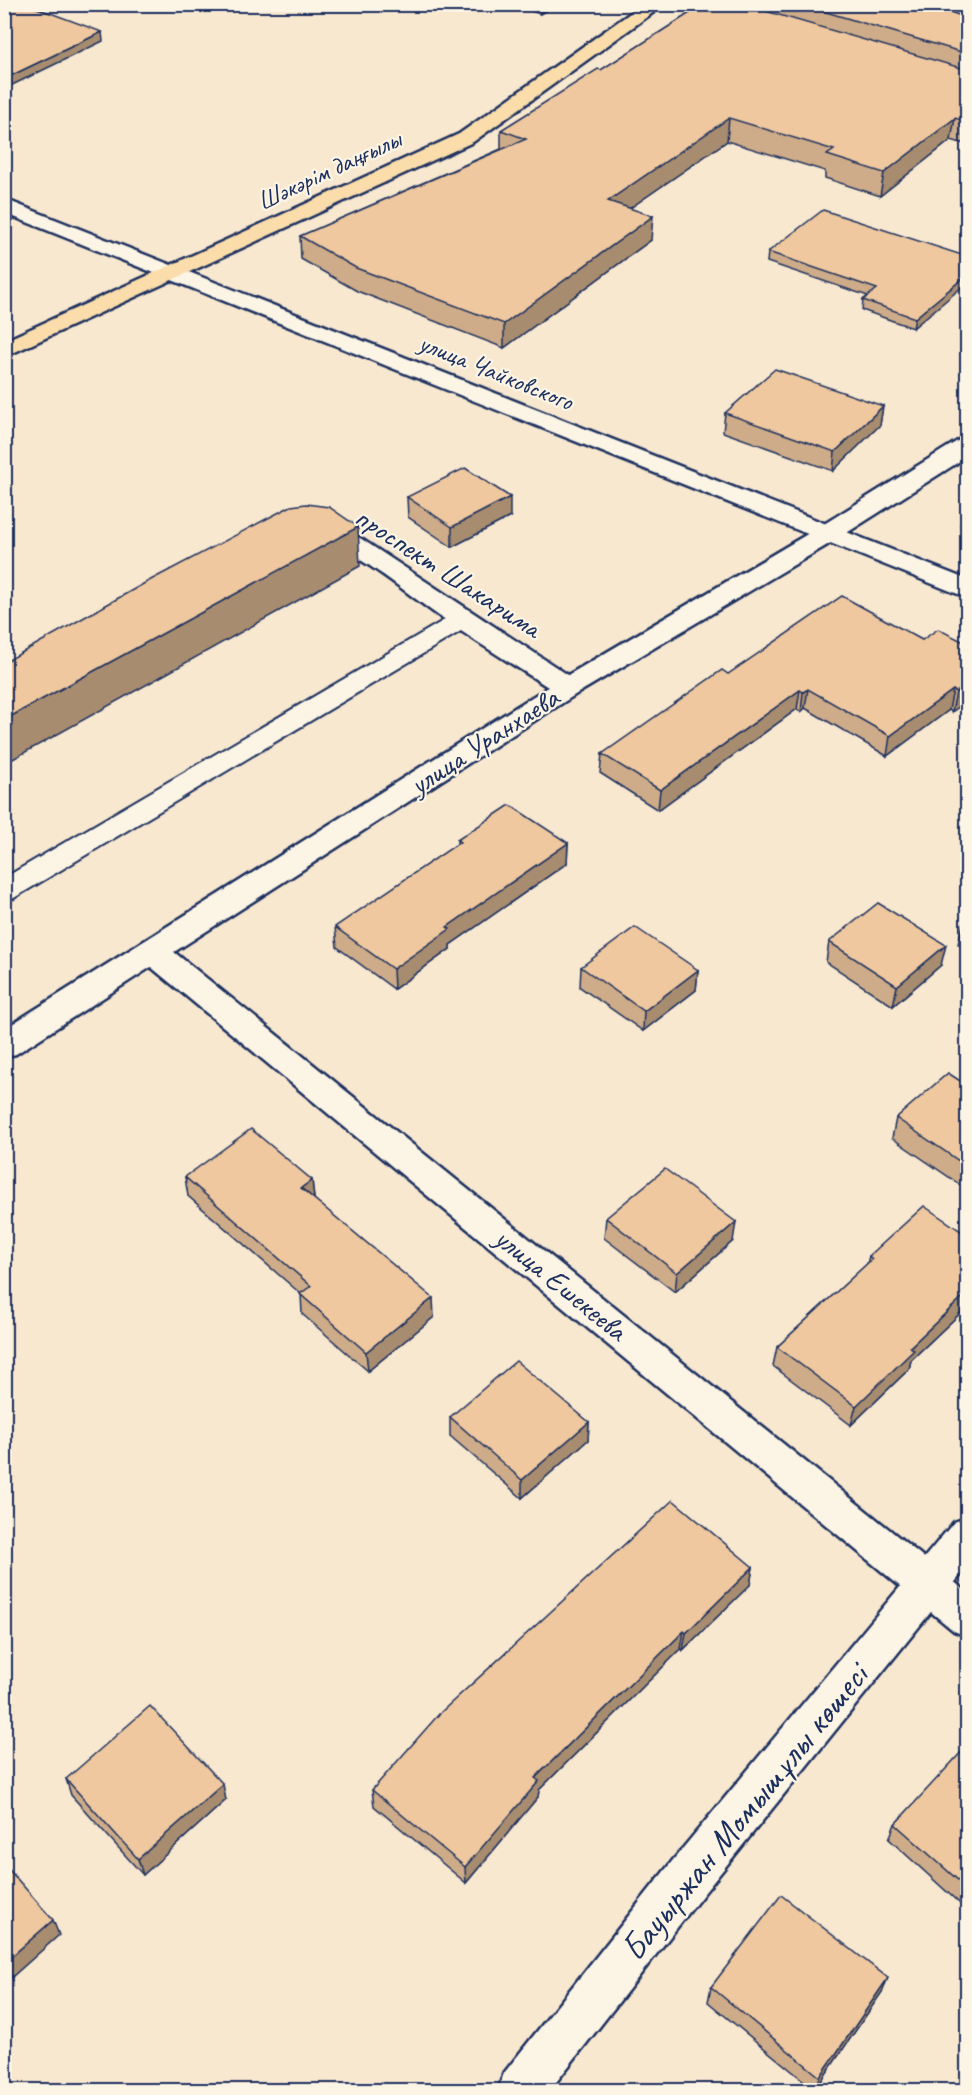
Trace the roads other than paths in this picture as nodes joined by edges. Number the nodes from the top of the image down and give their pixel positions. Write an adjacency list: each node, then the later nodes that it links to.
1 (656, 4): 5 (main road, Шәкәрім даңғылы)
2 (693, 4): 3 (street)
3 (762, 25)
4 (4, 205): 5 (street, улица Чайковского)
5 (175, 273): 6 (main road, Шәкәрім даңғылы); 9 (street, улица Чайковского)
6 (4, 350)
7 (968, 445): 9 (street, улица Уранхаева)
8 (292, 531): 11 (street, проспект Шакарима)
9 (825, 535): 10 (street, улица Чайковского); 12 (street, улица Уранхаева)
10 (968, 590)
11 (462, 620): 12 (street, проспект Шакарима); 13 (lane)
12 (568, 687): 14 (street, улица Уранхаева)
13 (4, 891)
14 (153, 952): 15 (street, улица Уранхаева); 17 (street, улица Ешекеева)
15 (4, 1046)
16 (968, 1535): 17 (street, Бауыржан Момышұлы көшесі)
17 (929, 1585): 18 (street, улица Ешекеева); 19 (street, Бауыржан Момышұлы көшесі)
18 (968, 1618)
19 (521, 2091)

